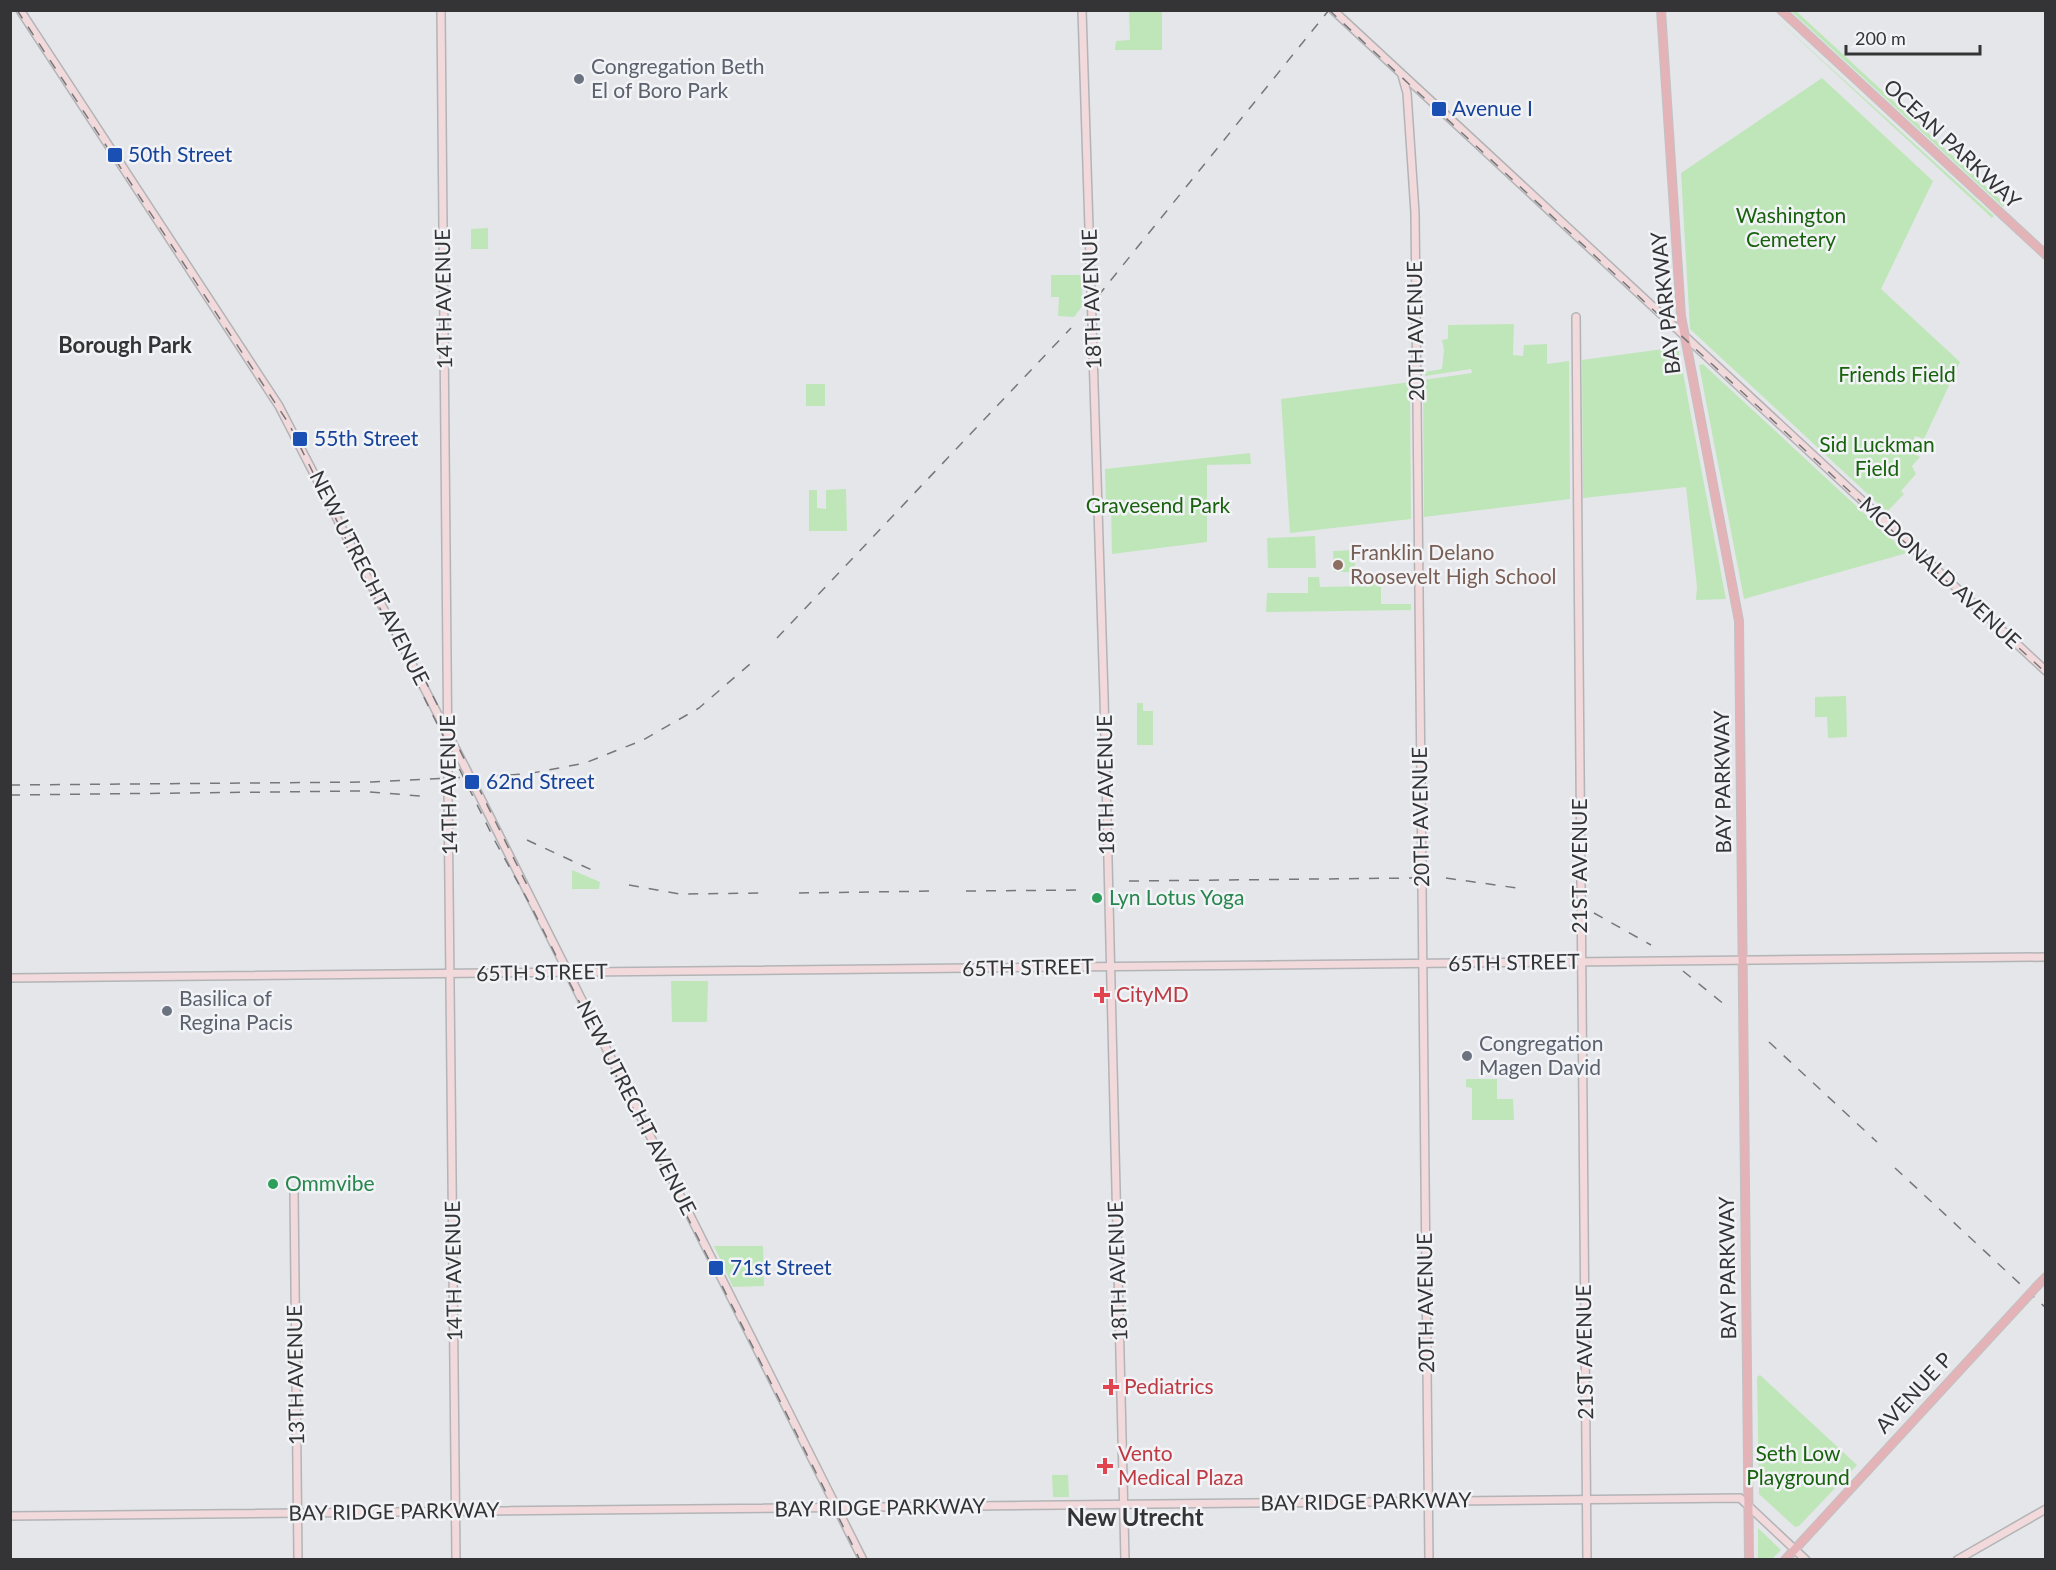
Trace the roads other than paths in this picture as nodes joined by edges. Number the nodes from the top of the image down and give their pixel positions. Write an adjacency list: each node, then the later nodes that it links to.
1 (20, 10): 12 (main road, NEW UTRECHT AVENUE)
2 (441, 10): 12 (main road, 14TH AVENUE)
3 (1082, 10): 17 (main road, 18TH AVENUE)
4 (1661, 10): 10 (main road, BAY PARKWAY)
5 (1781, 10): 8 (main road, OCEAN PARKWAY)
6 (1334, 11): 7 (main road, MCDONALD AVENUE)
7 (1402, 75): 10 (main road, MCDONALD AVENUE); 16 (main road, 20TH AVENUE, bridge)
8 (2046, 255)
9 (1576, 317): 15 (main road, 21ST AVENUE)
10 (1684, 335): 11 (main road, MCDONALD AVENUE); 14 (main road, BAY PARKWAY)
11 (2046, 671)
12 (448, 733): 18 (main road, NEW UTRECHT AVENUE, bridge); 19 (main road, 14TH AVENUE, bridge)
13 (2046, 957): 14 (main road, 65TH STREET)
14 (1743, 960): 15 (main road, 65TH STREET); 25 (main road, BAY PARKWAY)
15 (1581, 962): 16 (main road, 65TH STREET); 23 (main road, 21ST AVENUE)
16 (1423, 964): 17 (main road, 65TH STREET); 24 (main road, 20TH AVENUE)
17 (1111, 967): 18 (main road, 65TH STREET); 26 (main road, 18TH AVENUE)
18 (567, 972): 19 (main road, 65TH STREET); 27 (main road, NEW UTRECHT AVENUE)
19 (450, 974): 20 (main road, 65TH STREET); 29 (main road, 14TH AVENUE)
20 (10, 978)
21 (294, 1191): 30 (main road, 13TH AVENUE)
22 (2046, 1277): 32 (main road, AVENUE P, bridge)
23 (1587, 1500): 24 (main road, BAY RIDGE PARKWAY); 25 (main road, BAY RIDGE PARKWAY); 38 (main road, 21ST AVENUE)
24 (1428, 1502): 26 (main road, BAY RIDGE PARKWAY); 37 (main road, 20TH AVENUE)
25 (1749, 1503): 32 (main road); 39 (main road, BAY PARKWAY)
26 (1124, 1504): 27 (main road, BAY RIDGE PARKWAY); 36 (main road, 18TH AVENUE)
27 (838, 1508): 29 (main road, BAY RIDGE PARKWAY); 35 (main road, NEW UTRECHT AVENUE)
28 (2046, 1509): 42 (main road)
29 (456, 1512): 30 (main road, BAY RIDGE PARKWAY); 34 (main road, 14TH AVENUE)
30 (297, 1514): 31 (main road, BAY RIDGE PARKWAY); 33 (main road, 13TH AVENUE)
31 (10, 1516)
32 (1795, 1549): 40 (main road, AVENUE P); 41 (main road)
33 (298, 1560)
34 (456, 1560)
35 (863, 1560)
36 (1125, 1560)
37 (1429, 1560)
38 (1587, 1560)
39 (1749, 1560)
40 (1785, 1560)
41 (1806, 1560)
42 (1957, 1560)

